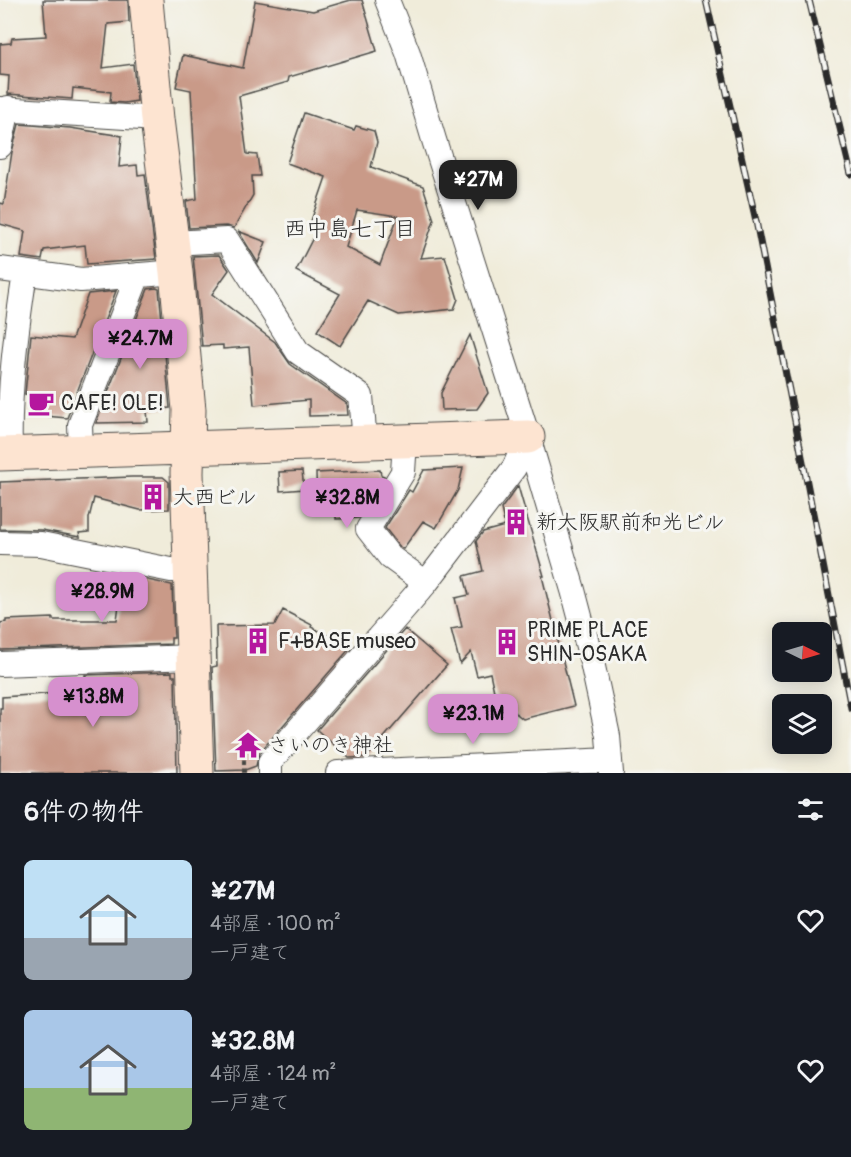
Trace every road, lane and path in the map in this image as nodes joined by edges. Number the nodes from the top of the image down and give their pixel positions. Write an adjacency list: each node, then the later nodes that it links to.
1 (146, 0): 4 (street)
2 (387, 0): 10 (street)
3 (4, 109): 4 (street); 5 (street)
4 (158, 119): 6 (street)
5 (0, 146)
6 (174, 257): 9 (street); 12 (street); 13 (street)
7 (0, 269): 8 (street)
8 (25, 273): 9 (street); 15 (street)
9 (138, 275): 14 (street)
10 (528, 436): 11 (street); 18 (street); 22 (street)
11 (405, 441): 12 (street); 18 (street)
12 (364, 442): 13 (street)
13 (188, 447): 14 (street); 17 (street)
14 (81, 451): 15 (street)
15 (5, 454)
16 (0, 543): 17 (street)
17 (190, 570): 19 (street)
18 (426, 583): 25 (street)
19 (193, 657): 20 (street); 23 (street)
20 (0, 664)
21 (244, 747): 24 (path)
22 (611, 766): 26 (street)
23 (197, 773)
24 (244, 773)
25 (270, 773)
26 (338, 773)

